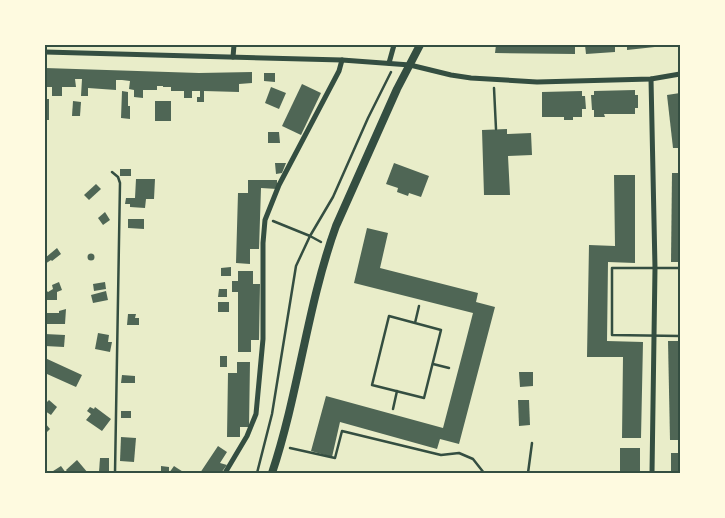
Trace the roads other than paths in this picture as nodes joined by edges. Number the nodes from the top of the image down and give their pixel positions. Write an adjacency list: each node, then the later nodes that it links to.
1 (234, 45): 5 (street)
2 (394, 45): 7 (street)
3 (420, 45): 8 (main road)
4 (45, 52): 5 (street)
5 (233, 57): 6 (street)
6 (342, 60): 7 (street); 17 (street)
7 (389, 63): 8 (street)
8 (410, 65): 10 (street); 18 (main road)
9 (680, 74): 10 (street)
10 (651, 79): 12 (street)
11 (112, 172): 16 (lane)
12 (655, 268): 13 (lane); 14 (street); 14 (lane)
13 (680, 268)
14 (654, 336): 15 (lane); 19 (street)
15 (680, 336)
16 (115, 473)
17 (225, 473)
18 (272, 473)
19 (652, 473)

